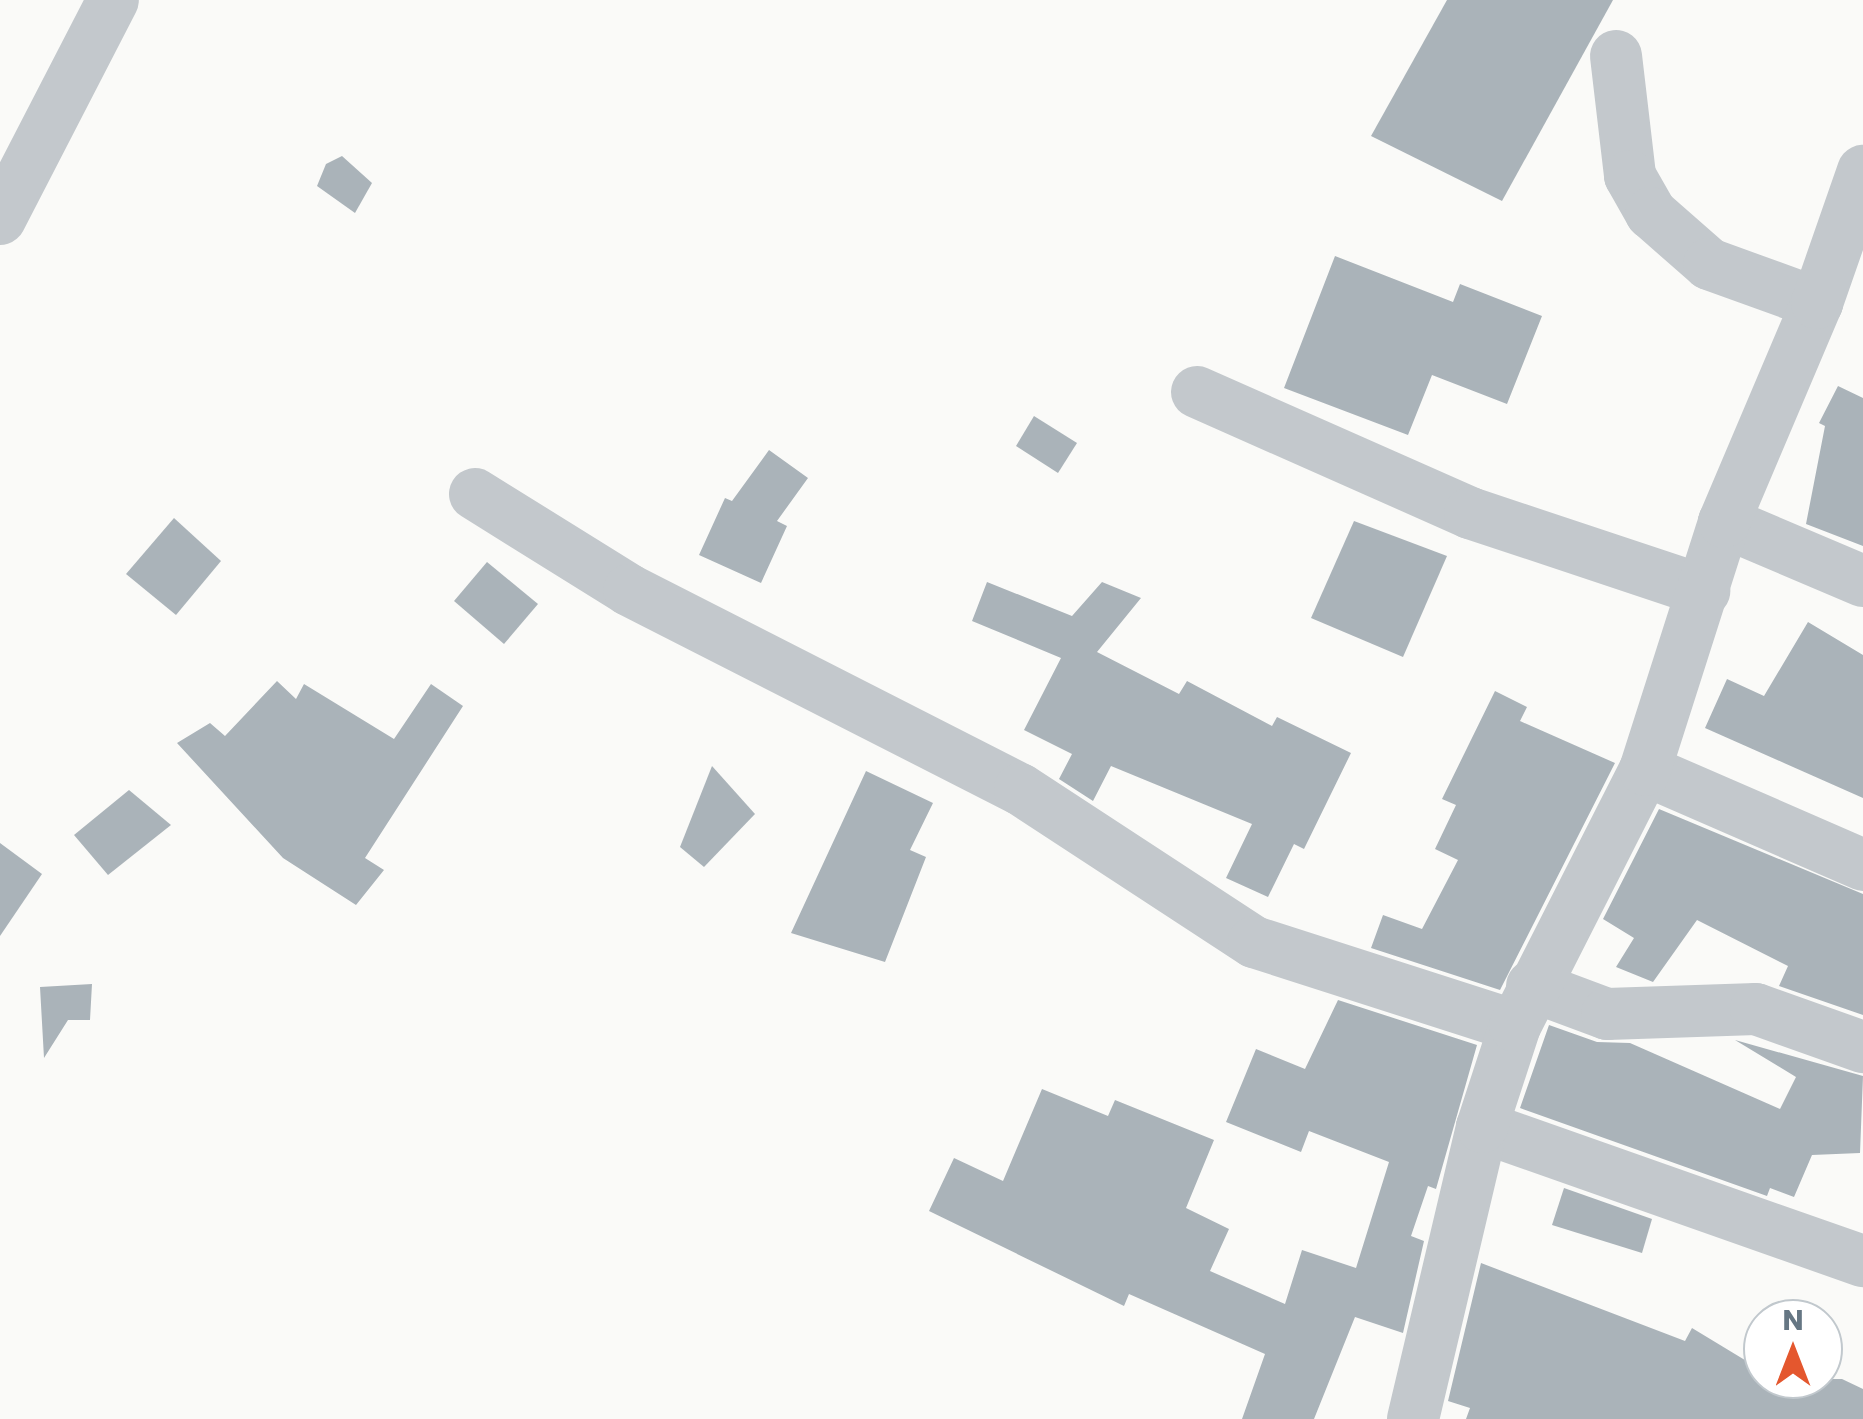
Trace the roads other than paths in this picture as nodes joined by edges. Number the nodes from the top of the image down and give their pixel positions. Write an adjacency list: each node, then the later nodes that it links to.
1 (113, 0): 4 (street)
2 (1616, 56): 5 (street)
3 (1863, 171): 5 (street)
4 (0, 219)
5 (1836, 283): 8 (street)
6 (1197, 392): 10 (street)
7 (475, 494): 13 (street)
8 (1724, 522): 9 (street); 10 (street)
9 (1863, 581)
10 (1704, 591): 11 (street)
11 (1645, 770): 12 (street); 13 (street)
12 (1863, 865)
13 (1524, 1006): 14 (street); 15 (street)
14 (1863, 1048)
15 (1482, 1127): 16 (street); 17 (street)
16 (1863, 1261)
17 (1413, 1419)

